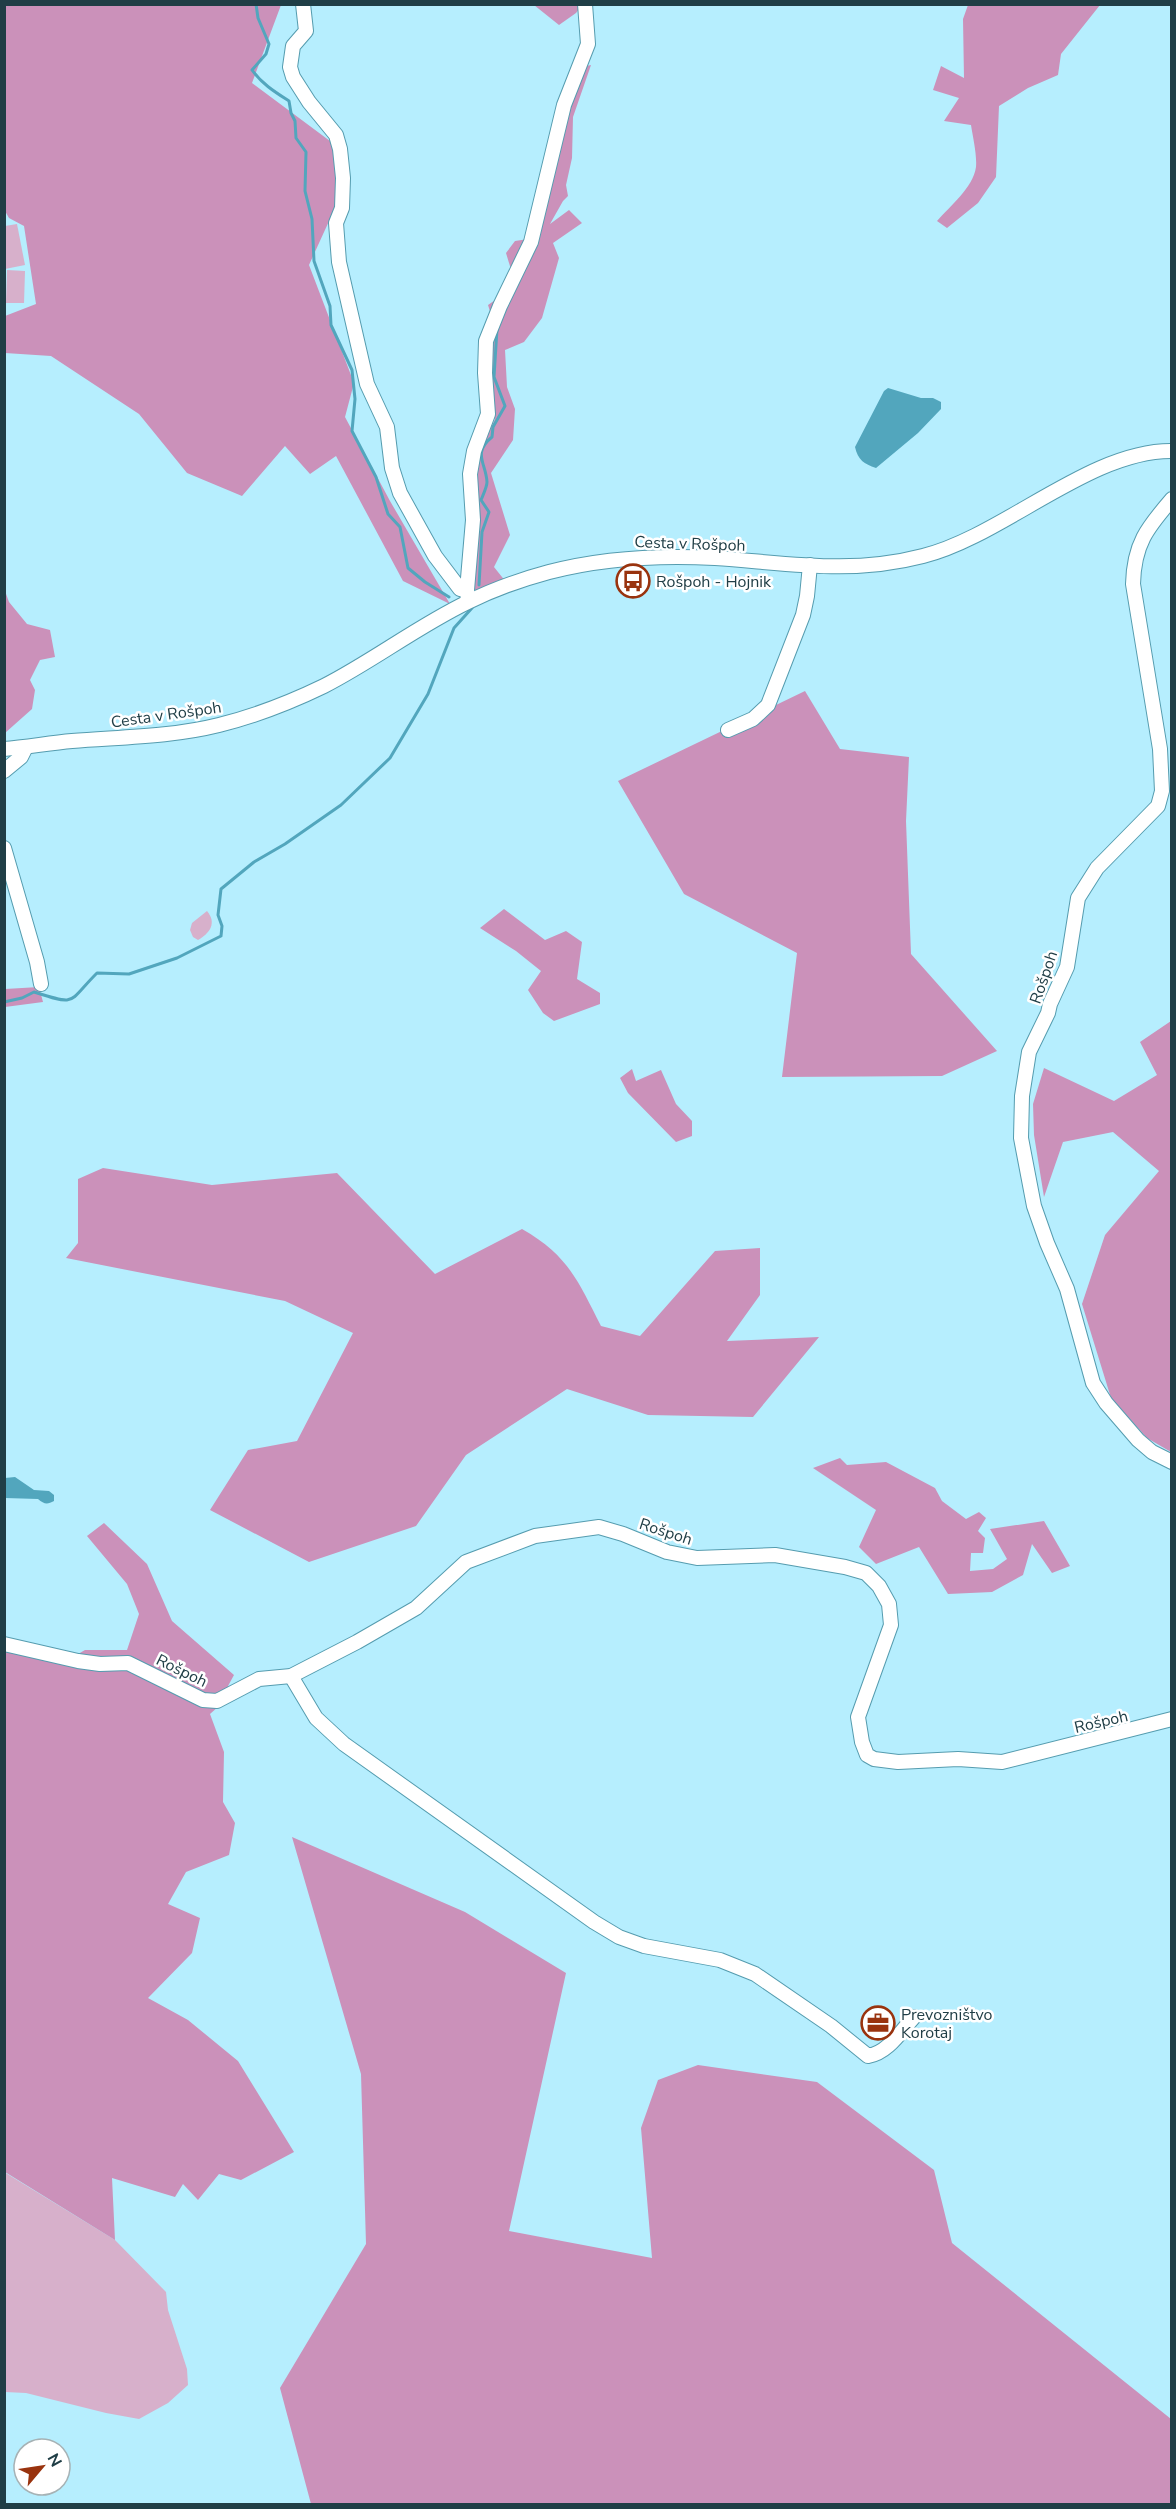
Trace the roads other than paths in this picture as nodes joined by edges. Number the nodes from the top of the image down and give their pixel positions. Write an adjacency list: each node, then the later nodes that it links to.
1 (303, 4): 6 (street)
2 (585, 4): 6 (street)
3 (1172, 451): 5 (street, Cesta v Rošpoh)
4 (1172, 498): 13 (street, Rošpoh)
5 (810, 565): 6 (street, Cesta v Rošpoh); 7 (street)
6 (468, 596): 8 (street, Cesta v Rošpoh)
7 (728, 730)
8 (26, 747): 9 (street, Cesta v Rošpoh); 10 (street)
9 (4, 749)
10 (4, 771)
11 (4, 848): 12 (street)
12 (41, 984)
13 (1172, 1462)
14 (4, 1644): 15 (street, Rošpoh)
15 (291, 1676): 16 (street, Rošpoh); 17 (street)
16 (1172, 1719)
17 (914, 2017)

